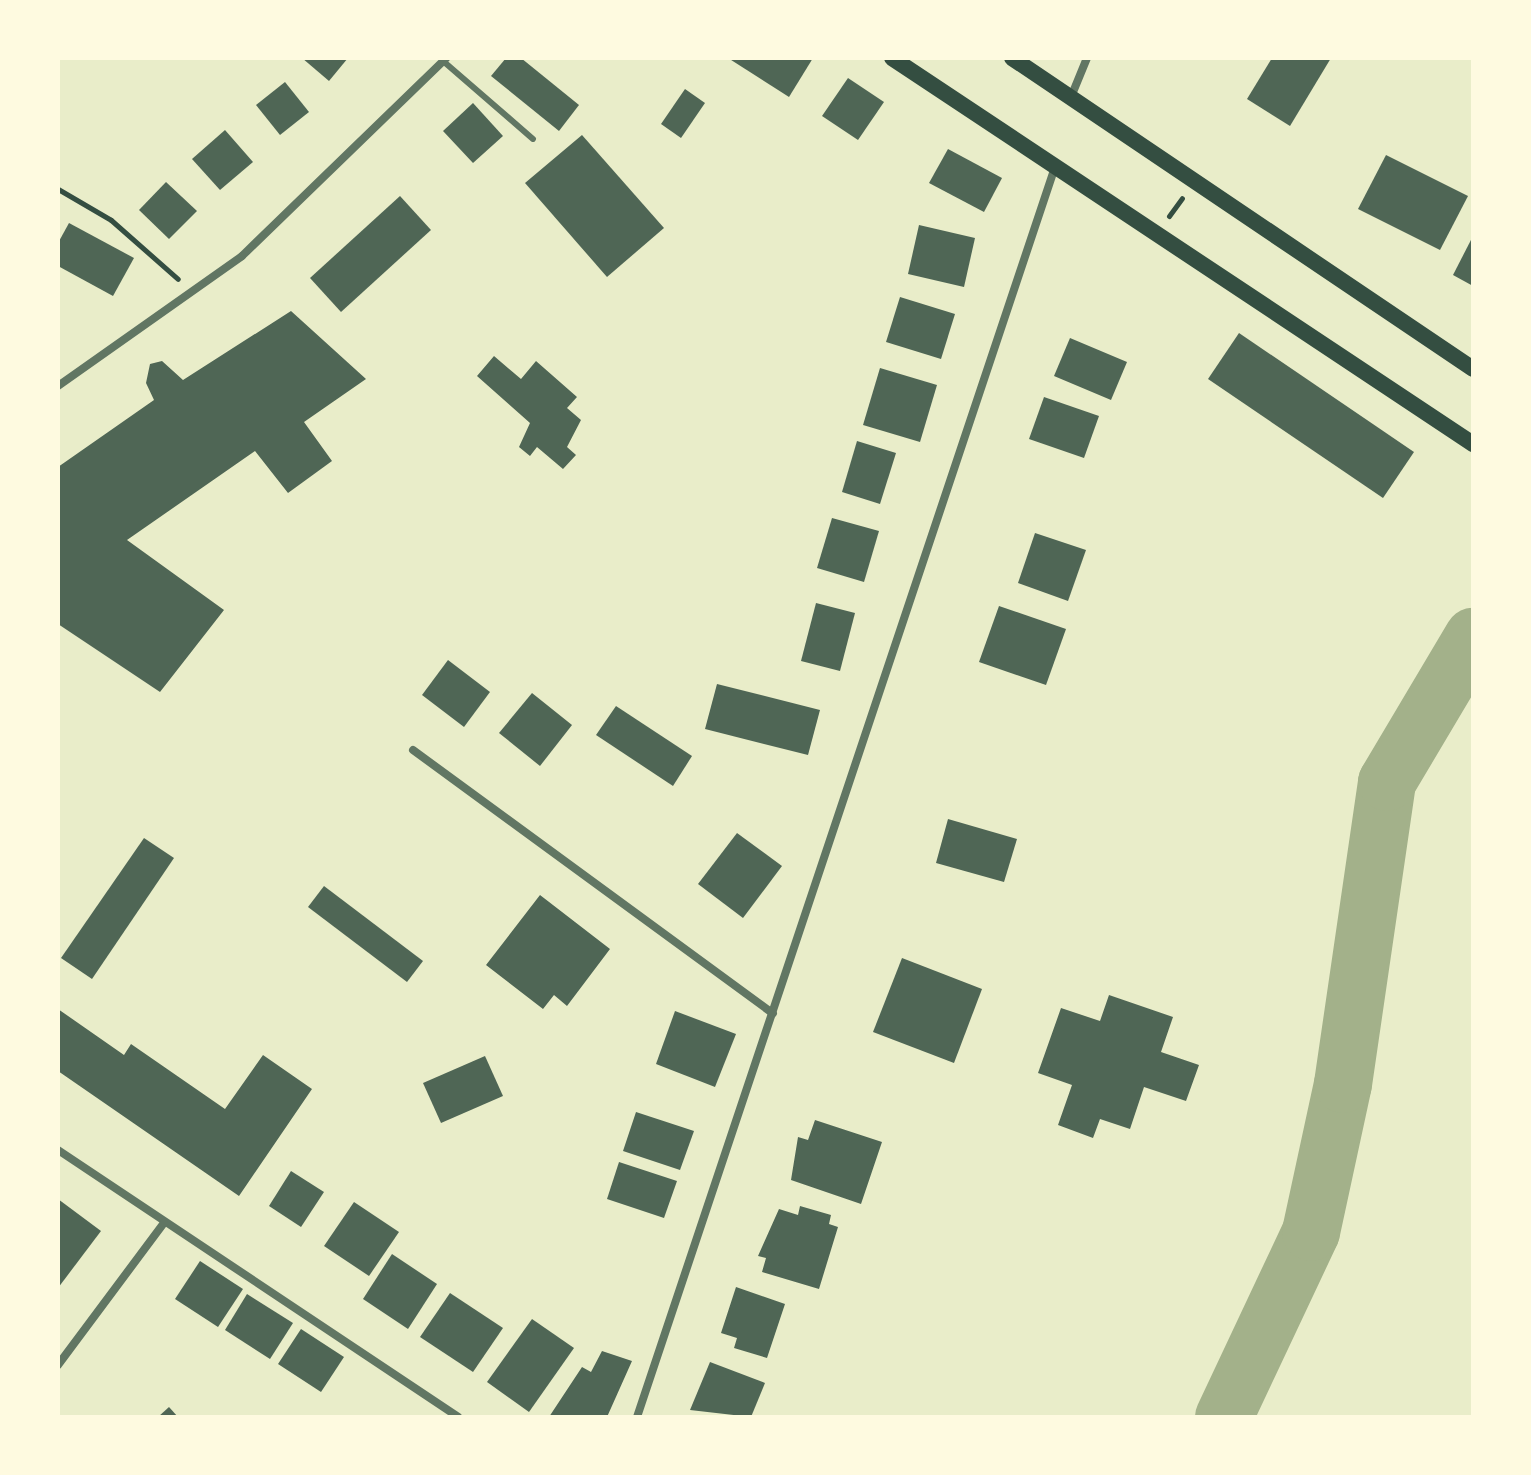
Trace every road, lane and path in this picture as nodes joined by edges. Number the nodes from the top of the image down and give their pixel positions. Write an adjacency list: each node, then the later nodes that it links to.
1 (892, 58): 7 (main road)
2 (1012, 58): 5 (main road)
3 (1087, 58): 5 (street)
4 (444, 59): 6 (lane); 11 (street)
5 (1071, 97): 8 (main road)
6 (533, 139)
7 (1055, 167): 10 (main road); 16 (street)
8 (1195, 181): 10 (path); 12 (main road)
9 (58, 189): 11 (path)
10 (1154, 235): 14 (main road)
11 (193, 291): 13 (street)
12 (1473, 369)
13 (58, 386)
14 (1473, 444)
15 (413, 750): 16 (street)
16 (773, 1013): 21 (street)
17 (58, 1150): 18 (street)
18 (164, 1223): 19 (street); 20 (street)
19 (58, 1365)
20 (458, 1417)
21 (637, 1417)

